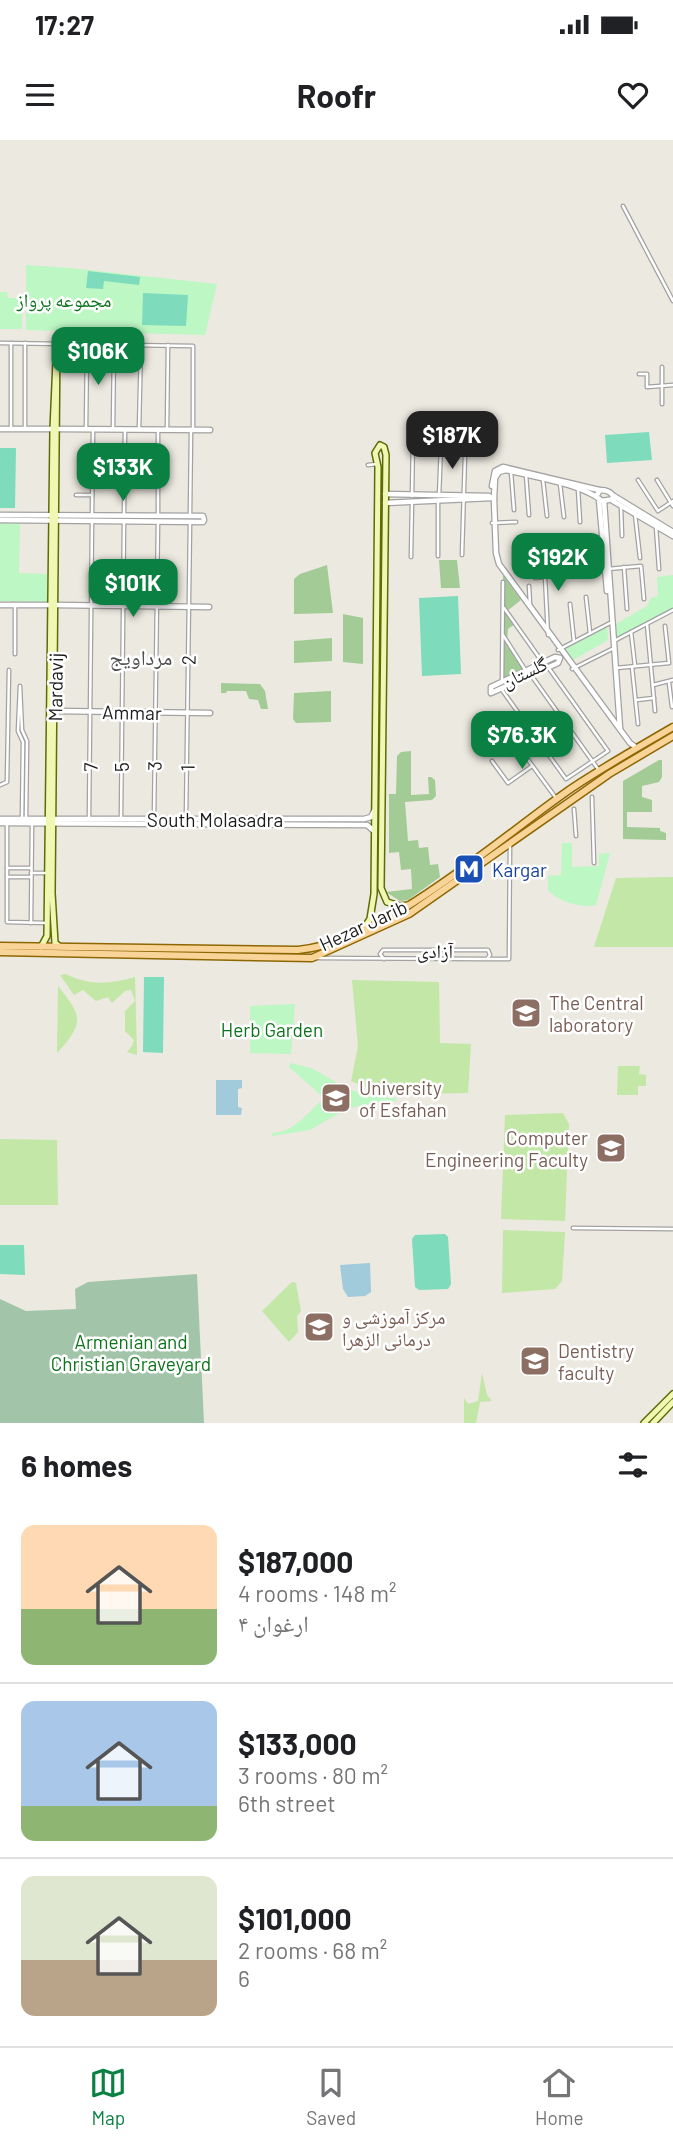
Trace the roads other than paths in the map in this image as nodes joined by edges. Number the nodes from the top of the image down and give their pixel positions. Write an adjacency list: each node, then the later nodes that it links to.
1 (623, 206): 2 (street)
2 (673, 301)
3 (57, 342): 6 (street); 7 (street); 19 (main road, Mardavij)
4 (0, 343): 5 (street)
5 (11, 343): 6 (street); 17 (street)
6 (25, 344): 18 (street)
7 (87, 344): 8 (street); 20 (street)
8 (114, 345): 9 (street); 22 (street)
9 (141, 345): 10 (street); 24 (street)
10 (168, 345): 26 (street); 28 (street, 2)
11 (662, 367): 14 (street)
12 (639, 374): 14 (street)
13 (673, 385): 14 (street)
14 (662, 386): 15 (street)
15 (662, 404)
16 (0, 429): 17 (street)
17 (10, 429): 18 (street)
18 (24, 429): 19 (street)
19 (55, 429): 20 (street); 59 (main road, Mardavij)
20 (86, 430): 21 (street)
21 (93, 430): 22 (street); 43 (street, 7)
22 (113, 430): 23 (street)
23 (125, 430): 24 (street); 61 (street, 5)
24 (139, 430): 25 (street)
25 (158, 430): 26 (street); 62 (street, 3)
26 (166, 430): 28 (street)
27 (210, 430): 28 (street)
28 (192, 431): 63 (street, 2)
29 (413, 436): 45 (street)
30 (440, 446): 47 (street)
31 (465, 455): 48 (street)
32 (368, 464): 33 (street)
33 (377, 464): 41 (main road); 140 (main road)
34 (511, 472): 35 (street); 49 (street); 53 (street)
35 (526, 475): 36 (street); 55 (street)
36 (543, 480): 39 (street); 56 (street)
37 (638, 480): 51 (street)
38 (657, 480): 51 (street)
39 (560, 484): 40 (street); 58 (street)
40 (578, 489): 44 (street); 66 (street)
41 (385, 494): 45 (street); 50 (main road)
42 (76, 495): 43 (street)
43 (93, 495): 60 (street, 7)
44 (600, 496): 46 (street); 46 (street); 49 (street); 71 (street); 79 (street)
45 (412, 498): 47 (street); 50 (street); 76 (street)
46 (613, 498): 52 (street); 69 (street)
47 (439, 499): 48 (street); 75 (street)
48 (464, 499): 49 (street); 74 (street)
49 (493, 499): 67 (street)
50 (385, 503): 146 (main road)
51 (672, 503)
52 (621, 504): 54 (street); 70 (street)
53 (514, 510)
54 (635, 511): 68 (street); 77 (street)
55 (530, 515)
56 (547, 516)
57 (0, 517): 59 (street)
58 (564, 517)
59 (55, 518): 60 (street); 88 (main road, Mardavij)
60 (92, 518): 61 (street); 89 (street, 7)
61 (124, 518): 62 (street); 90 (street, 5)
62 (158, 518): 63 (street); 91 (street, 3)
63 (190, 519): 64 (street); 94 (street, 2)
64 (203, 519)
65 (516, 522): 67 (street)
66 (580, 522)
67 (493, 523): 96 (street); 105 (street)
68 (656, 524): 69 (street); 80 (street)
69 (673, 534)
70 (622, 536)
71 (603, 537): 72 (street); 93 (street)
72 (554, 541)
73 (533, 546): 105 (street)
74 (462, 555)
75 (438, 556)
76 (411, 557)
77 (640, 558)
78 (624, 567): 79 (street); 84 (street); 97 (street)
79 (608, 569): 93 (street)
80 (659, 569)
81 (503, 582): 92 (street)
82 (529, 586): 96 (street)
83 (586, 597): 103 (street)
84 (644, 598)
85 (570, 604): 106 (street)
86 (0, 605): 87 (street)
87 (15, 605): 88 (street); 110 (street)
88 (54, 605): 89 (street); 128 (main road, Mardavij); 162 (main road, Mardavij)
89 (92, 605): 90 (street); 129 (street, 7)
90 (123, 606): 91 (street); 131 (street, 5)
91 (156, 606): 94 (street); 132 (street, 3)
92 (503, 606): 104 (street); 111 (street)
93 (610, 606): 99 (street); 107 (street)
94 (189, 607): 95 (street); 134 (street, 2)
95 (209, 607)
96 (531, 607): 105 (street)
97 (627, 609)
98 (673, 610): 100 (street)
99 (610, 623): 103 (street); 109 (street)
100 (647, 624): 102 (street); 112 (street)
101 (665, 626): 112 (street)
102 (631, 632): 107 (street); 113 (street)
103 (590, 633): 106 (street)
104 (502, 635): 118 (street); 120 (street)
105 (549, 635): 108 (street)
106 (574, 641): 108 (street)
107 (614, 641): 116 (street)
108 (559, 649): 115 (street)
109 (612, 649): 115 (street); 126 (street)
110 (15, 654)
111 (543, 663): 114 (street, گلستان); 118 (street, گلستان)
112 (651, 665): 113 (street); 122 (street)
113 (633, 666): 116 (street); 125 (street)
114 (548, 667): 119 (street, گلستان); 144 (street)
115 (573, 668): 133 (street)
116 (616, 668): 126 (street)
117 (9, 670): 151 (street)
118 (526, 671): 120 (street, گلستان)
119 (531, 676): 123 (street, گلستان); 144 (street)
120 (502, 682): 123 (street, گلستان)
121 (671, 682): 122 (street); 127 (street)
122 (653, 685): 124 (street)
123 (502, 690): 144 (street)
124 (654, 698): 125 (street); 130 (street)
125 (635, 700): 136 (street)
126 (617, 702): 133 (street); 138 (street)
127 (671, 707)
128 (54, 711): 129 (street, Ammar); 162 (main road, Mardavij)
129 (90, 711): 131 (street, Ammar); 160 (street, 7)
130 (654, 711)
131 (121, 712): 132 (street, Ammar); 163 (street, 5)
132 (155, 712): 134 (street, Ammar); 159 (street, 3)
133 (605, 712): 138 (street)
134 (188, 713): 135 (street, Ammar); 164 (street, 1)
135 (210, 713)
136 (638, 724)
137 (673, 727): 142 (main road, Hezar Jarib)
138 (619, 731): 142 (street); 143 (street)
139 (673, 736): 152 (main road, Hezar Jarib)
140 (376, 745): 146 (main road); 149 (main road)
141 (486, 745): 147 (street)
142 (637, 748): 143 (main road, Hezar Jarib)
143 (628, 753): 148 (main road, Hezar Jarib)
144 (593, 760): 148 (street)
145 (492, 761): 147 (street)
146 (382, 763): 155 (main road)
147 (532, 766): 154 (street)
148 (599, 771): 150 (main road, Hezar Jarib)
149 (376, 777): 155 (main road); 156 (main road)
150 (579, 784): 152 (main road); 154 (main road, Hezar Jarib)
151 (0, 785)
152 (583, 792): 170 (main road, Hezar Jarib)
153 (592, 797): 172 (street)
154 (557, 799): 178 (main road, Hezar Jarib)
155 (382, 802): 171 (main road)
156 (375, 807): 165 (street); 168 (main road)
157 (574, 809): 169 (street)
158 (24, 819): 158 (street); 161 (street); 162 (street)
159 (154, 819): 163 (street, South Molasadra); 164 (street, South Molasadra)
160 (89, 820): 162 (street, South Molasadra); 163 (street, South Molasadra)
161 (0, 821): 167 (street)
162 (51, 821): 166 (street); 177 (main road, Mardavij)
163 (121, 821): 164 (street, South Molasadra)
164 (186, 822): 165 (street, South Molasadra)
165 (365, 822): 168 (street)
166 (32, 823): 167 (street); 174 (street)
167 (7, 824): 173 (street)
168 (375, 834): 171 (main road)
169 (576, 836)
170 (510, 844): 186 (main road, Hezar Jarib); 188 (street, آزادی)
171 (378, 858): 178 (main road); 181 (main road)
172 (594, 863)
173 (7, 868): 174 (street); 176 (street)
174 (31, 873): 175 (street); 176 (street); 179 (street)
175 (45, 873)
176 (7, 877): 179 (street)
177 (50, 893): 180 (main road, Mardavij); 184 (main road, Mardavij)
178 (409, 905): 181 (main road, Hezar Jarib)
179 (31, 923): 180 (street)
180 (47, 923): 183 (main road, Mardavij)
181 (364, 928): 184 (main road, Hezar Jarib)
182 (0, 946): 183 (main road, Hezar Jarib)
183 (41, 947): 184 (main road, Hezar Jarib)
184 (62, 947)
185 (0, 952): 186 (main road, Hezar Jarib)
186 (312, 958): 187 (street, آزادی)
187 (384, 959): 188 (street, آزادی); 188 (street, آزادی)
188 (487, 959)
189 (573, 1228): 190 (street)
190 (673, 1229)
191 (673, 1394): 193 (main road)
192 (673, 1402): 194 (main road)
193 (644, 1423)
194 (653, 1423)

